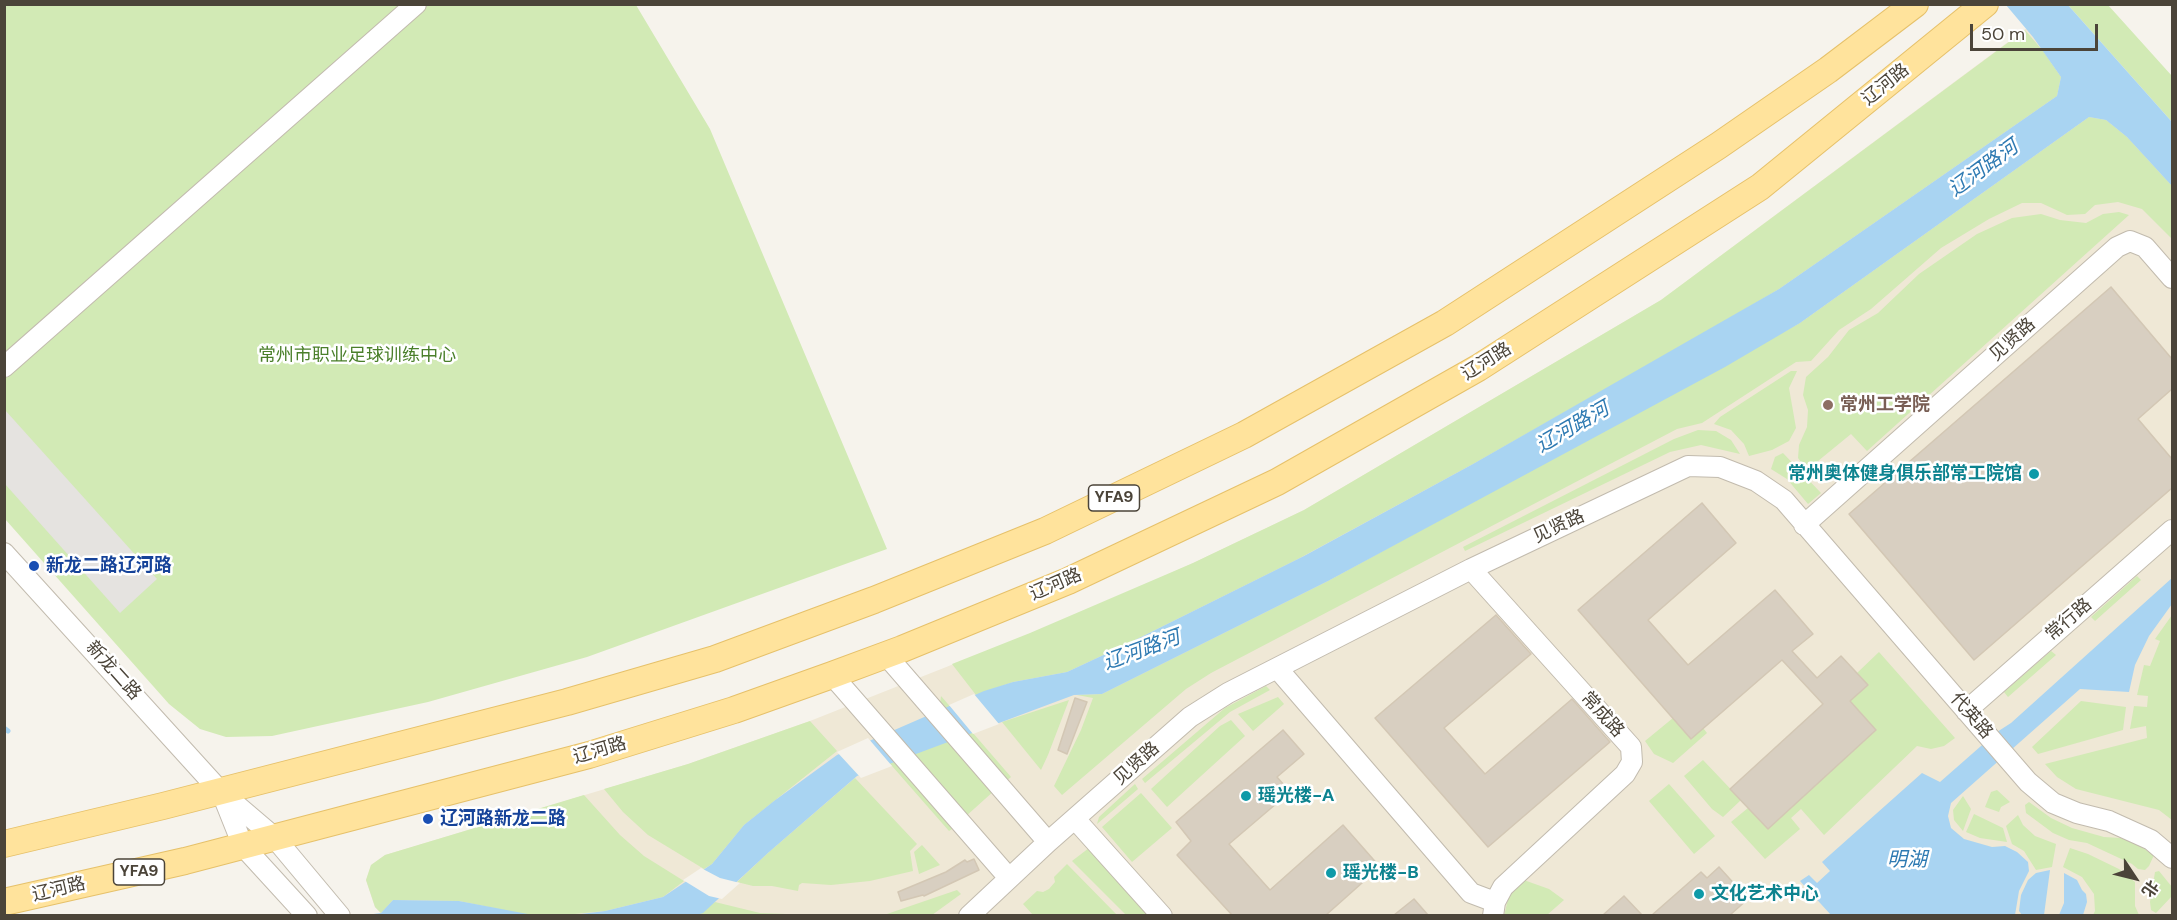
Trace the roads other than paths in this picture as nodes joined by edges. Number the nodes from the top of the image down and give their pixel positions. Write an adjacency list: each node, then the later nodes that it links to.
1 (416, 4): 7 (street)
2 (1985, 4): 5 (main road, 辽河路 / YFA9)
3 (2001, 5): 5 (main road)
4 (1912, 7): 16 (main road, YFA9)
5 (1934, 46): 12 (main road, 辽河路 / YFA9)
6 (2172, 278): 8 (street, 见贤路)
7 (4, 367)
8 (1804, 525): 11 (street, 见贤路); 15 (street, 代英路)
9 (2172, 530): 15 (street, 常行路)
10 (4, 553): 16 (street, 新龙二路)
11 (1471, 569): 13 (street, 见贤路); 25 (street, 常成路)
12 (886, 655): 14 (main road, 辽河路 / YFA9); 19 (street)
13 (1277, 668): 17 (street, 见贤路); 25 (street)
14 (832, 675): 18 (main road, 辽河路 / YFA9); 23 (street)
15 (1966, 711): 22 (street, 代英路)
16 (220, 791): 18 (street); 20 (main road, YFA9); 21 (street)
17 (1075, 819): 19 (street, 见贤路); 29 (street)
18 (273, 837): 21 (main road, 辽河路 / YFA9); 26 (street)
19 (1048, 842): 23 (street, 见贤路)
20 (4, 844)
21 (243, 846): 24 (main road, 辽河路 / YFA9); 28 (street)
22 (2172, 858)
23 (1009, 878): 27 (street, 见贤路)
24 (4, 902)
25 (1494, 909)
26 (336, 910)
27 (981, 912)
28 (307, 915)
29 (1162, 915)

